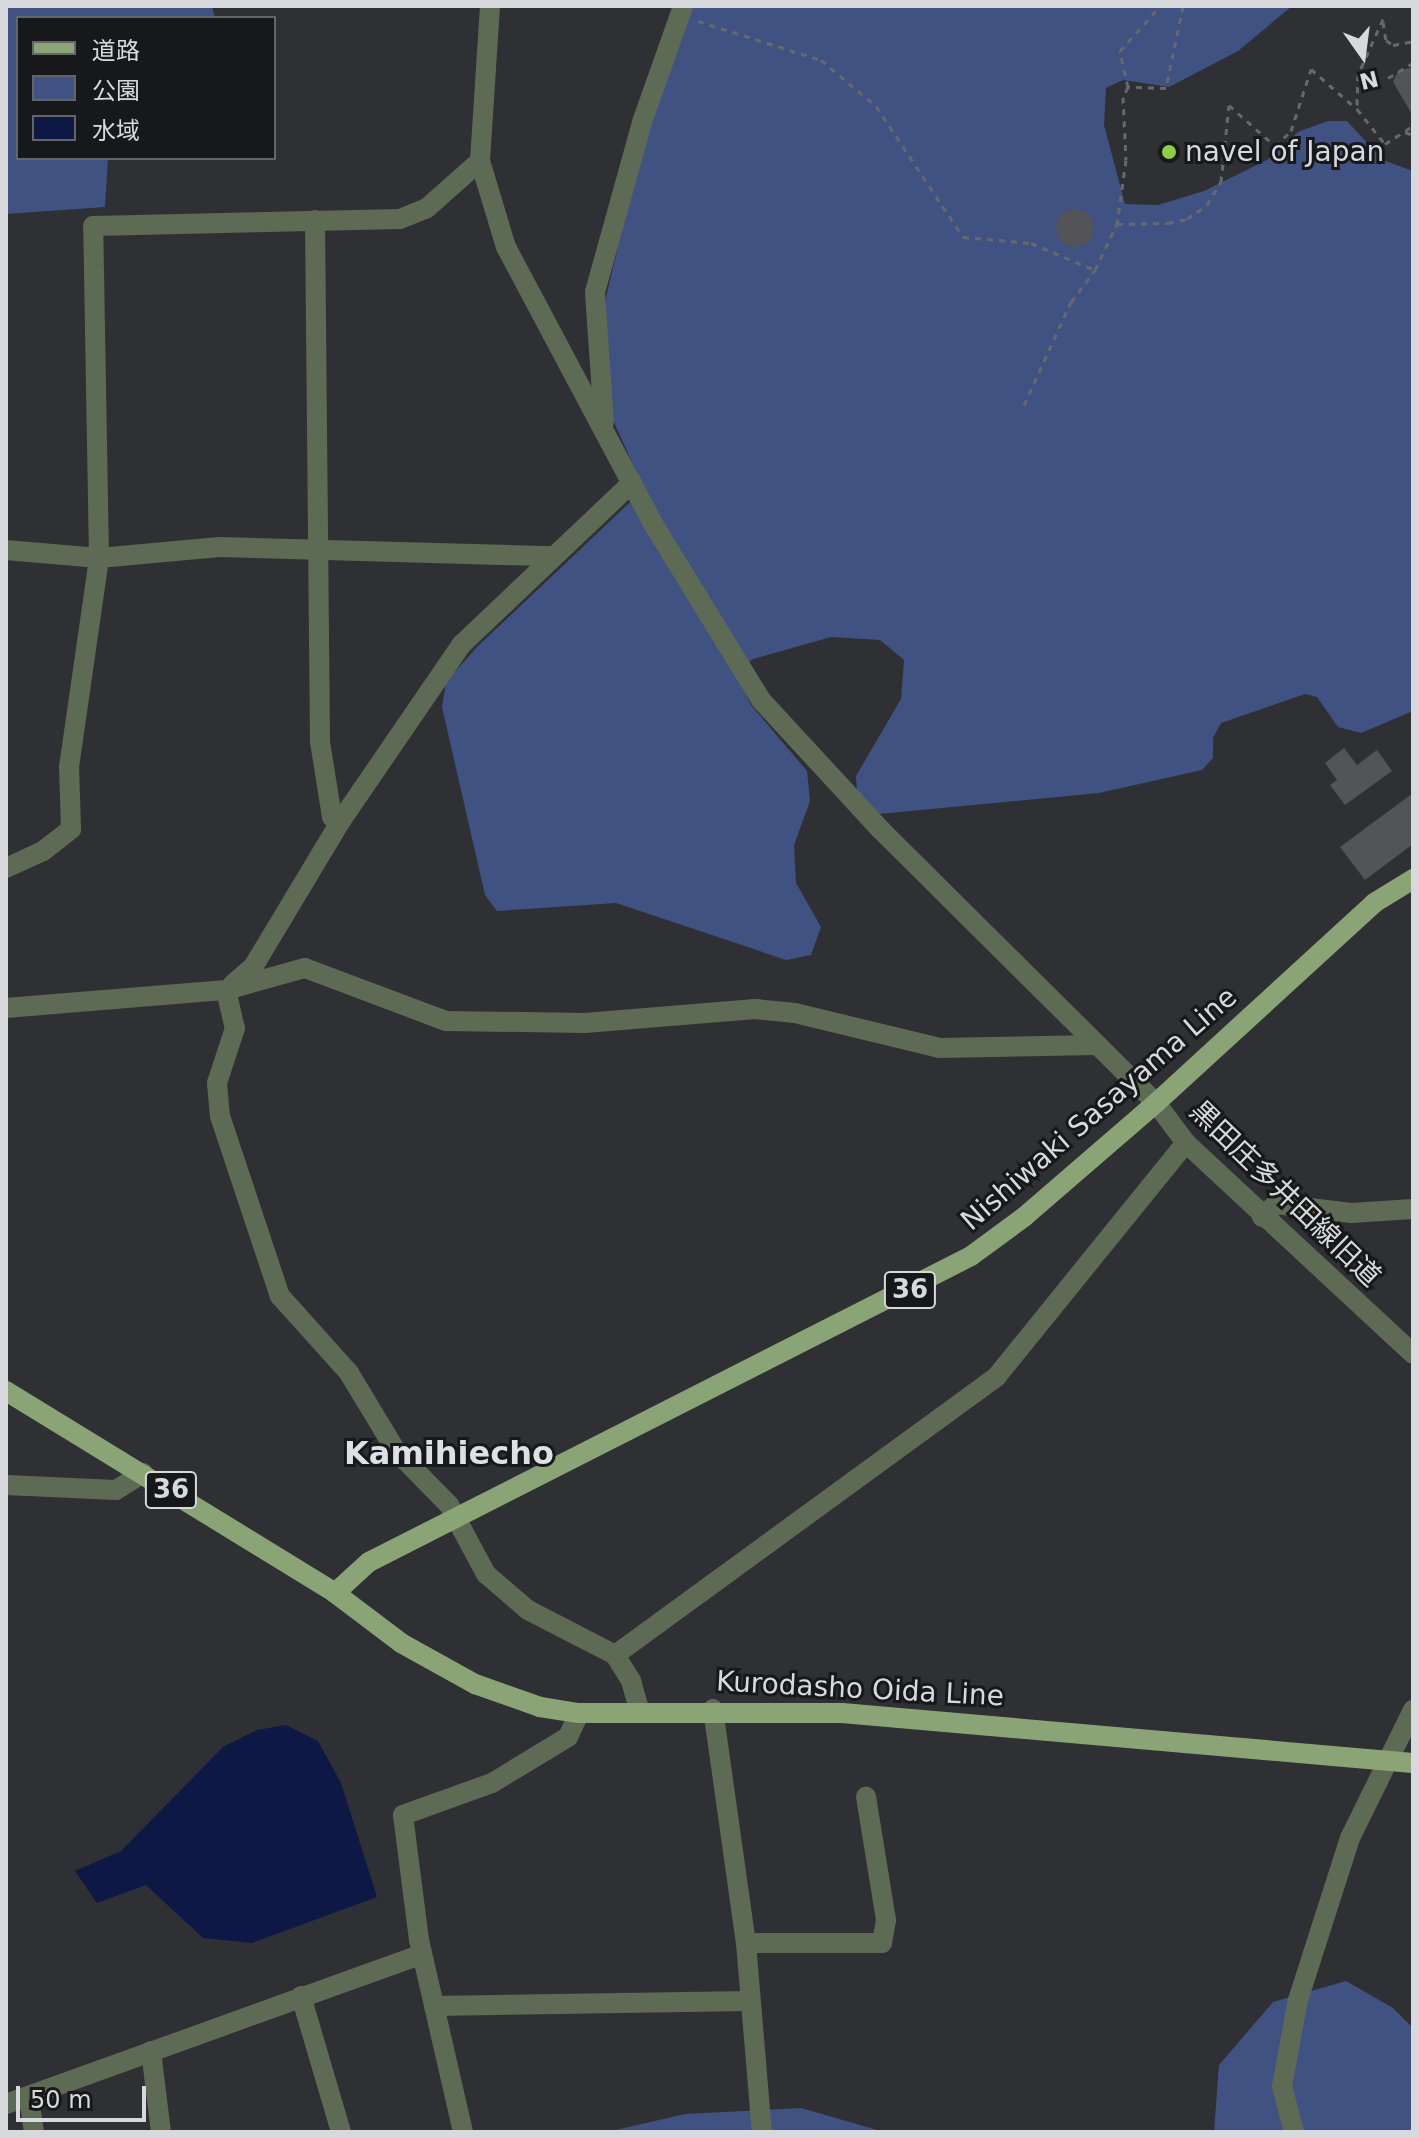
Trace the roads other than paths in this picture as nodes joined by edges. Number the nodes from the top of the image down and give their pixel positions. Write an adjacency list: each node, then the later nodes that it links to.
1 (490, 6): 3 (street)
2 (681, 11): 5 (street)
3 (480, 161): 4 (street); 5 (street, 黒田庄多井田線旧道)
4 (315, 220): 8 (street); 10 (street)
5 (604, 426): 6 (street, 黒田庄多井田線旧道)
6 (632, 483): 9 (street); 16 (street, 黒田庄多井田線旧道)
7 (6, 550): 10 (street)
8 (319, 553): 9 (street); 10 (street); 11 (street)
9 (551, 556): 11 (street)
10 (99, 558): 12 (street)
11 (340, 822): 14 (street)
12 (6, 868)
13 (1413, 879): 17 (main road, Nishiwaki Sasayama Line / 36)
14 (226, 990): 15 (street); 16 (street); 25 (street)
15 (6, 1008)
16 (1097, 1045): 17 (street, 黒田庄多井田線旧道)
17 (1156, 1103): 18 (street, 黒田庄多井田線旧道); 25 (main road, Nishiwaki Sasayama Line / 36)
18 (1186, 1143): 20 (street, 黒田庄多井田線旧道); 27 (street)
19 (1413, 1209): 20 (street)
20 (1262, 1217): 21 (street, 黒田庄多井田線旧道)
21 (1413, 1354)
22 (6, 1391): 23 (main road, 36)
23 (143, 1473): 24 (street); 26 (main road, 36)
24 (6, 1485)
25 (457, 1518): 26 (main road, Nishiwaki Sasayama Line / 36); 27 (street)
26 (335, 1593): 31 (main road, Kurodasho Oida Line)
27 (615, 1655): 30 (street)
28 (713, 1709): 30 (main road, Kurodasho Oida Line); 32 (main road, Kurodasho Oida Line); 35 (street)
29 (1413, 1710): 32 (street)
30 (640, 1712): 31 (main road, Kurodasho Oida Line)
31 (579, 1713): 36 (street)
32 (1392, 1761): 33 (main road, Kurodasho Oida Line); 48 (street)
33 (1413, 1763)
34 (866, 1797): 35 (street)
35 (746, 1943): 38 (street)
36 (422, 1954): 37 (street); 39 (street)
37 (301, 1996): 40 (street); 45 (street)
38 (750, 2001): 39 (street); 47 (street)
39 (434, 2006): 46 (street)
40 (151, 2051): 41 (street); 44 (street)
41 (29, 2097): 42 (street); 43 (street)
42 (6, 2104)
43 (34, 2132)
44 (161, 2132)
45 (341, 2132)
46 (463, 2132)
47 (762, 2132)
48 (1294, 2132)

